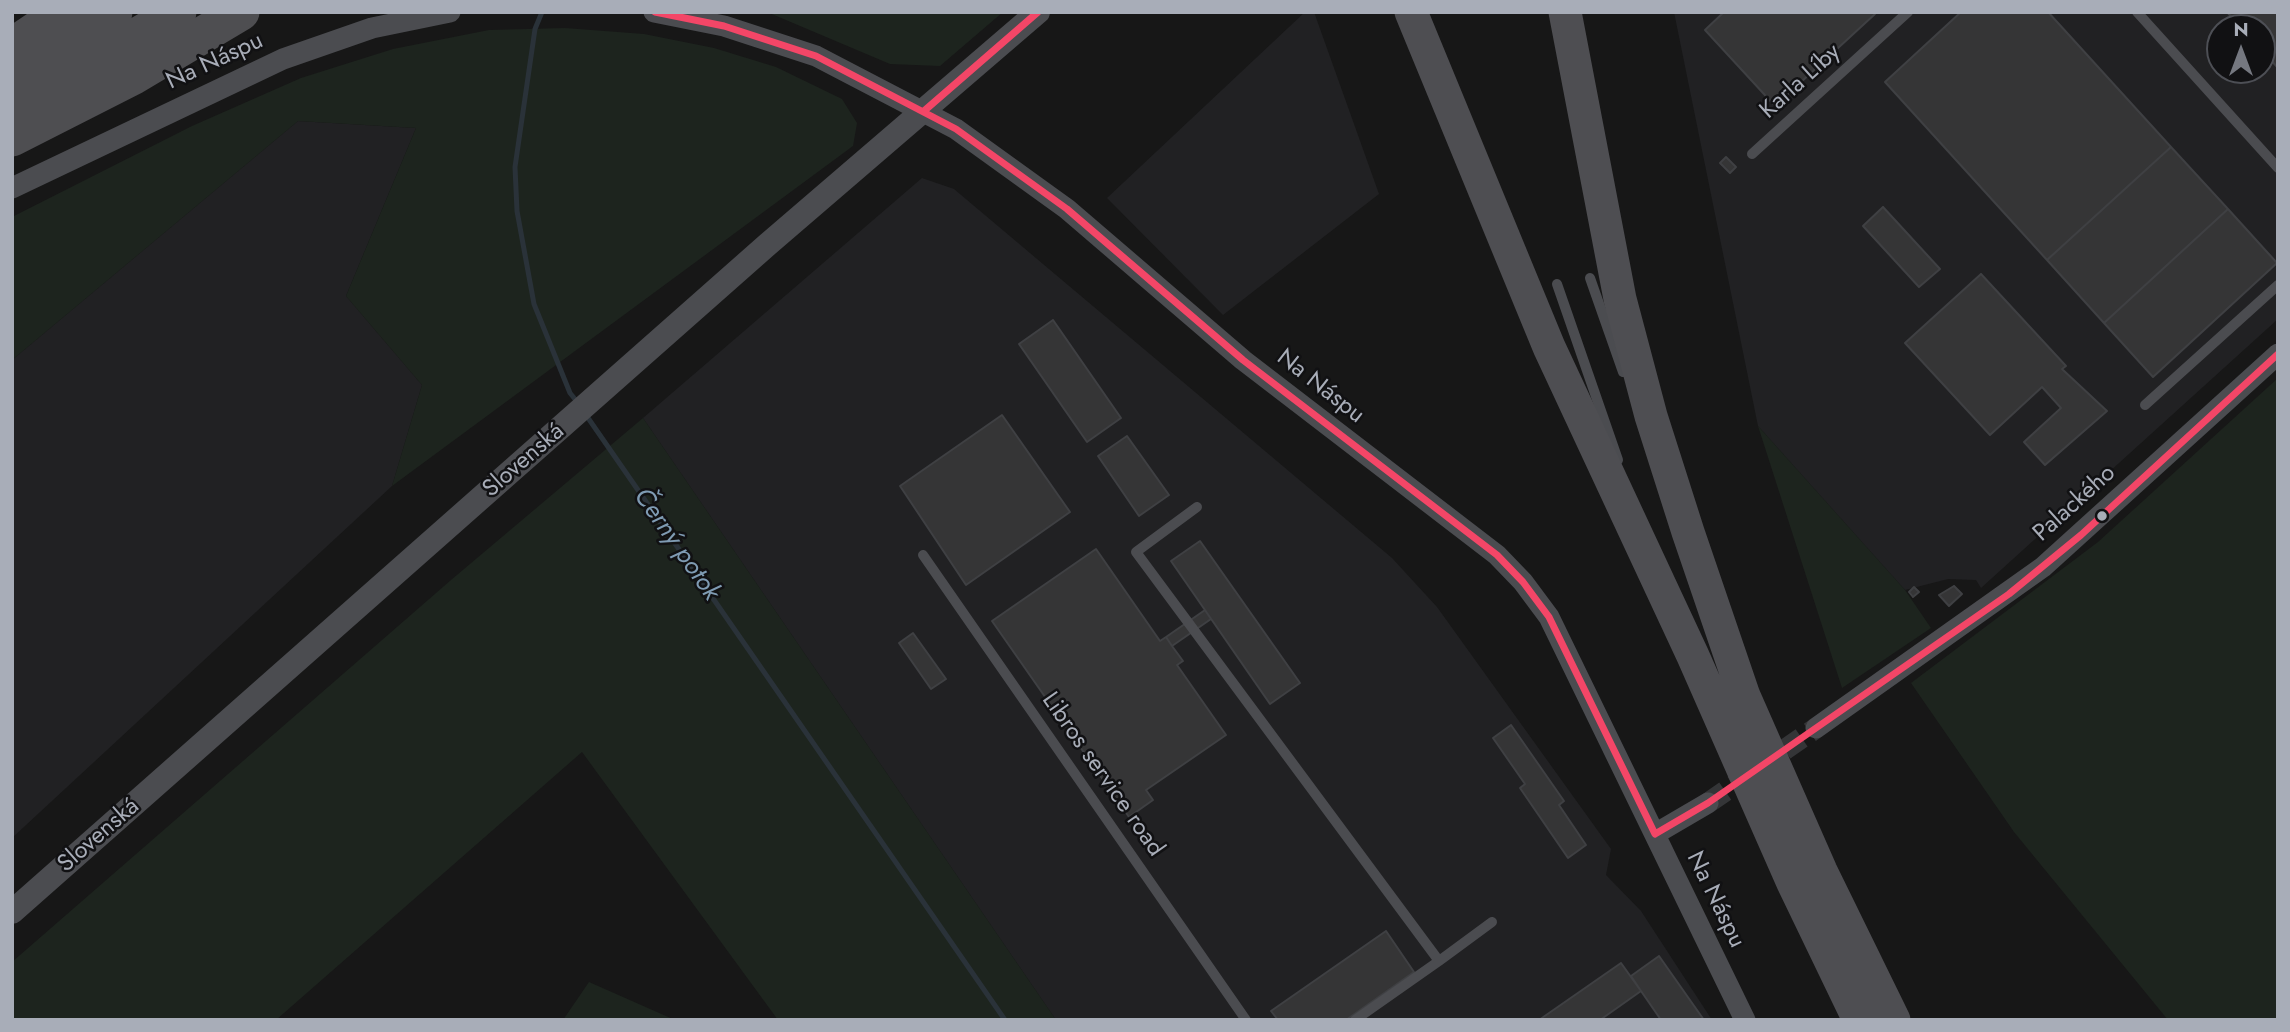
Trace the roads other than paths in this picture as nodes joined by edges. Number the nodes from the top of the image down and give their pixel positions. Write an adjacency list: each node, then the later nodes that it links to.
1 (62, 12): 12 (highway)
2 (114, 12): 13 (highway)
3 (177, 12): 14 (highway)
4 (241, 12): 16 (highway)
5 (450, 12): 19 (street, Na Náspu)
6 (654, 12): 15 (street, Na Náspu)
7 (1038, 12): 15 (street, Slovenská)
8 (1411, 12): 32 (highway)
9 (1565, 12): 31 (highway)
10 (1908, 12): 17 (lane, Karla Líby)
11 (2137, 12): 18 (lane)
12 (12, 47)
13 (12, 70)
14 (12, 110)
15 (924, 111): 35 (street, Na Náspu); 36 (street, Slovenská)
16 (12, 138)
17 (1752, 154)
18 (2278, 168)
19 (12, 188)
20 (1590, 278): 24 (lane)
21 (1557, 284): 27 (lane)
22 (2278, 285): 25 (lane)
23 (2278, 354): 33 (street, Palackého)
24 (1627, 383)
25 (2145, 405)
26 (1636, 409): 31 (lane)
27 (1623, 473)
28 (1628, 485): 32 (lane)
29 (1197, 507): 38 (lane)
30 (923, 555): 39 (lane, Libros service road)
31 (1727, 647): 43 (highway)
32 (1693, 656): 42 (highway)
33 (1816, 728)
34 (1708, 803): 35 (street)
35 (1655, 834): 41 (street, Na Náspu)
36 (12, 912)
37 (1492, 922): 38 (lane)
38 (1439, 961): 40 (lane)
39 (1246, 1020)
40 (1355, 1020)
41 (1745, 1020)
42 (1859, 1020)
43 (1894, 1020)

